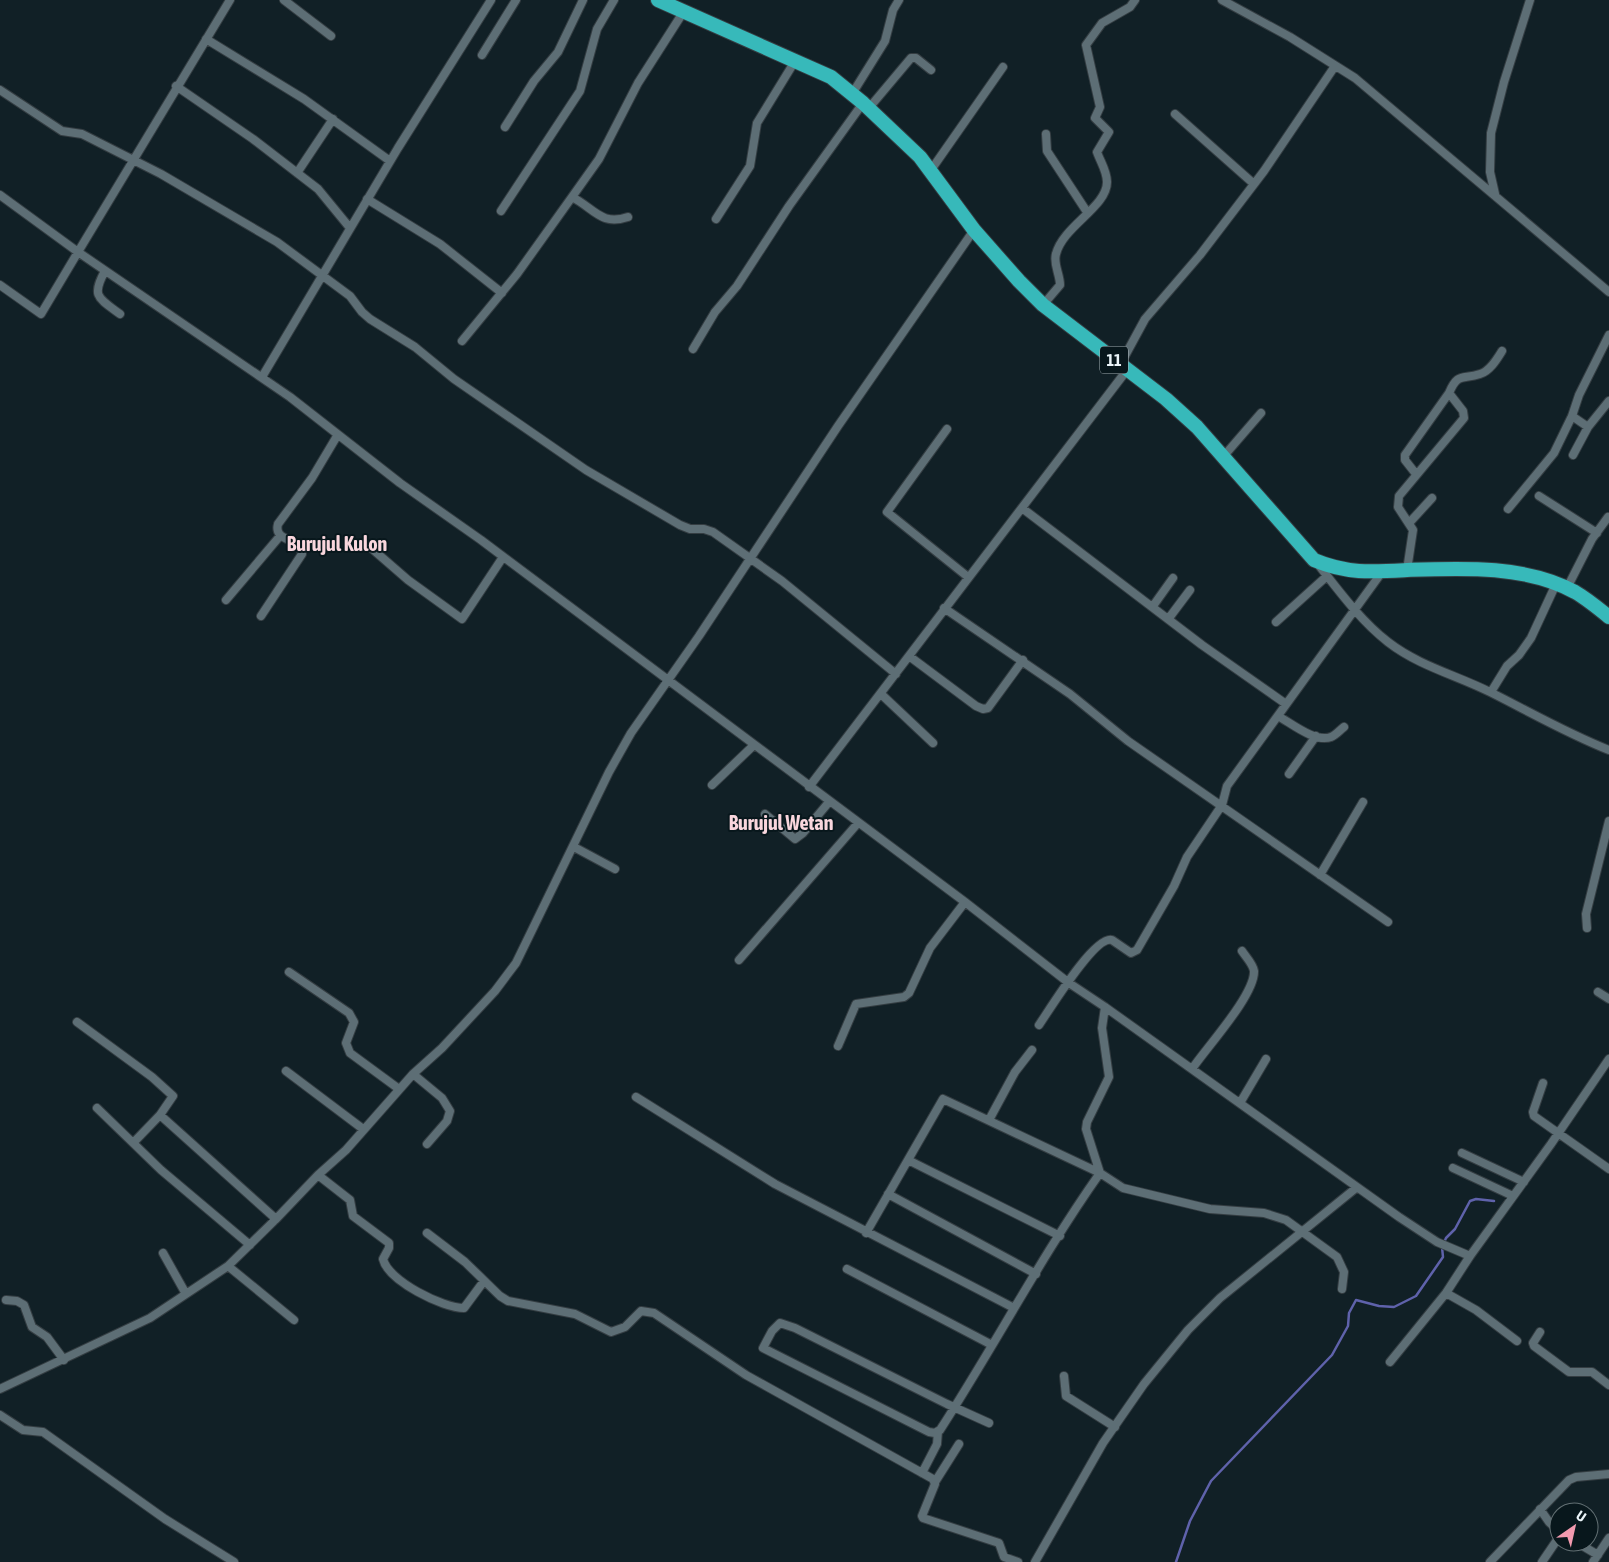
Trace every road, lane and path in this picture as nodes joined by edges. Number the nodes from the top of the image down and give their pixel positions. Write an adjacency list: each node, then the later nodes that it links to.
1 (284, 0): 13 (street)
2 (491, 0): 28 (street)
3 (516, 0): 15 (street)
4 (583, 0): 25 (street)
5 (614, 0): 36 (street)
6 (658, 0): 12 (highway, 11)
7 (899, 0): 22 (street)
8 (1135, 0): 37 (street)
9 (1222, 0): 17 (street)
10 (1530, 0): 32 (street)
11 (229, 1): 14 (street)
12 (684, 11): 16 (highway, 11); 34 (street)
13 (331, 36)
14 (206, 39): 20 (street); 24 (street)
15 (482, 56)
16 (795, 61): 22 (highway, 11); 39 (street)
17 (1335, 66): 31 (street); 32 (street)
18 (1003, 67): 29 (street)
19 (931, 70): 22 (street)
20 (176, 86): 27 (street); 30 (street)
21 (0, 90): 27 (street)
22 (861, 102): 29 (highway, 11); 52 (street)
23 (1176, 114): 31 (street)
24 (333, 119): 28 (street); 30 (street)
25 (505, 127)
26 (1046, 134): 37 (street)
27 (132, 160): 42 (street); 44 (street)
28 (390, 160): 35 (street)
29 (930, 170): 41 (highway, 11)
30 (297, 173): 40 (street)
31 (1254, 184): 54 (street)
32 (1495, 194): 46 (street)
33 (0, 195): 42 (street)
34 (572, 197): 38 (street); 47 (street)
35 (367, 199): 40 (street); 47 (street)
36 (501, 211)
37 (1087, 212): 48 (street)
38 (628, 217)
39 (716, 219)
40 (350, 228): 44 (street)
41 (974, 230): 48 (highway, 11); 76 (street)
42 (78, 252): 43 (street); 45 (street)
43 (105, 270): 49 (street); 55 (street)
44 (322, 275): 55 (street); 76 (street)
45 (0, 285)
46 (1609, 292)
47 (502, 293): 51 (street)
48 (1043, 305): 54 (highway, 11)
49 (120, 314)
50 (1609, 335): 59 (street)
51 (462, 341)
52 (693, 349)
53 (1502, 351): 56 (street)
54 (1123, 367): 64 (highway, 11); 68 (street)
55 (262, 377): 62 (street)
56 (1449, 393): 65 (street); 65 (street)
57 (1609, 401): 60 (street)
58 (1261, 413): 64 (street)
59 (1572, 416): 60 (street); 69 (street)
60 (1588, 427): 63 (street)
61 (947, 429): 81 (street)
62 (337, 436): 73 (street); 75 (street)
63 (1573, 455)
64 (1224, 457): 77 (highway, 11)
65 (1416, 474): 71 (street)
66 (1538, 496): 72 (street)
67 (1432, 498): 71 (street)
68 (1022, 508): 81 (street); 86 (street)
69 (1508, 510)
70 (1608, 517): 72 (street)
71 (1410, 522): 78 (street)
72 (1596, 533): 83 (street)
73 (280, 536): 85 (street); 89 (street)
74 (370, 547): 75 (street)
75 (503, 557): 96 (street)
76 (750, 558): 95 (street); 96 (street)
77 (1314, 560): 79 (highway, 11); 80 (street)
78 (1407, 570): 79 (highway, 11); 83 (highway, 11)
79 (1382, 572): 88 (street)
80 (1327, 576): 88 (street); 92 (street)
81 (968, 577): 87 (street)
82 (1173, 578): 86 (street)
83 (1561, 586): 90 (highway, 11); 97 (street)
84 (1190, 590): 91 (street)
85 (226, 600)
86 (1153, 606): 91 (street)
87 (944, 608): 93 (street); 94 (street)
88 (1353, 610): 97 (street); 99 (street)
89 (261, 616)
90 (1609, 617)
91 (1169, 618): 99 (street)
92 (1276, 622)
93 (909, 656): 94 (street); 95 (street)
94 (1023, 660): 111 (street)
95 (896, 674): 98 (street)
96 (668, 681): 104 (street); 115 (street)
97 (1492, 692): 105 (street)
98 (881, 694): 103 (street); 108 (street)
99 (1286, 704): 100 (street)
100 (1278, 716): 102 (street); 111 (street)
101 (1344, 727): 102 (street)
102 (1316, 736): 106 (street)
103 (934, 743)
104 (754, 745): 107 (street); 108 (street)
105 (1609, 750)
106 (1289, 774)
107 (712, 785)
108 (809, 787): 109 (street)
109 (829, 802): 112 (street); 114 (street)
110 (1363, 802): 117 (street)
111 (1222, 805): 117 (street); 124 (street)
112 (766, 814)
113 (1609, 821): 120 (street)
114 (858, 823): 118 (street); 122 (street)
115 (574, 847): 116 (street); 136 (street)
116 (615, 869)
117 (1320, 875): 119 (street)
118 (965, 902): 124 (street); 130 (street)
119 (1388, 922)
120 (1587, 928)
121 (1242, 951): 134 (street)
122 (739, 960)
123 (289, 972): 138 (street)
124 (1069, 983): 127 (street); 129 (street)
125 (1598, 992): 126 (street)
126 (1609, 999)
127 (1105, 1006): 134 (street); 152 (street)
128 (77, 1022): 142 (street)
129 (1039, 1025)
130 (838, 1046)
131 (1032, 1050): 143 (street)
132 (1266, 1059): 140 (street)
133 (1609, 1060): 145 (street)
134 (1192, 1069): 140 (street)
135 (286, 1071): 144 (street)
136 (413, 1074): 138 (street); 147 (street)
137 (1543, 1083): 145 (street)
138 (399, 1089): 144 (street)
139 (636, 1097): 161 (street)
140 (1240, 1103): 155 (street)
141 (97, 1108): 146 (street)
142 (160, 1115): 146 (street); 158 (street)
143 (989, 1120): 149 (street); 152 (street)
144 (363, 1129): 153 (street)
145 (1558, 1134): 151 (street); 154 (street)
146 (134, 1142): 163 (street)
147 (427, 1144)
148 (1462, 1153): 154 (street)
149 (908, 1160): 156 (street); 162 (street)
150 (1453, 1168): 157 (street)
151 (1609, 1170)
152 (1100, 1173): 159 (street); 162 (street)
153 (318, 1175): 158 (street); 169 (street)
154 (1524, 1182): 157 (street)
155 (1356, 1188): 159 (street); 165 (street)
156 (888, 1194): 161 (street); 168 (street)
157 (1513, 1196): 165 (street)
158 (276, 1220): 163 (street)
159 (1305, 1231): 170 (street); 187 (street)
160 (427, 1233): 169 (street)
161 (866, 1233): 174 (street)
162 (1060, 1236): 168 (street)
163 (250, 1245): 166 (street)
164 (163, 1253): 172 (street)
165 (1470, 1256): 171 (street)
166 (228, 1266): 172 (street); 175 (street)
167 (847, 1269): 178 (street)
168 (1036, 1274): 174 (street)
169 (484, 1281): 190 (street)
170 (1342, 1289)
171 (1446, 1293): 177 (street); 180 (street)
172 (186, 1294): 179 (street)
173 (6, 1300): 179 (street)
174 (1014, 1308): 178 (street)
175 (294, 1320)
176 (1540, 1332): 182 (street)
177 (1517, 1341)
178 (992, 1345): 184 (street)
179 (64, 1360): 183 (street)
180 (1390, 1362)
181 (1064, 1376): 187 (street)
182 (1609, 1385)
183 (0, 1389)
184 (954, 1408): 186 (street); 188 (street); 188 (street)
185 (0, 1415): 197 (street)
186 (989, 1422)
187 (1115, 1427): 199 (street)
188 (938, 1431): 190 (street)
189 (959, 1444): 192 (street)
190 (922, 1472): 192 (street)
191 (1609, 1474): 193 (street)
192 (935, 1482): 198 (street)
193 (1540, 1509): 194 (street); 200 (street)
194 (1549, 1522)
195 (1609, 1538): 196 (street)
196 (1596, 1559)
197 (234, 1562)
198 (1018, 1562)
199 (1036, 1562)
200 (1490, 1562)

